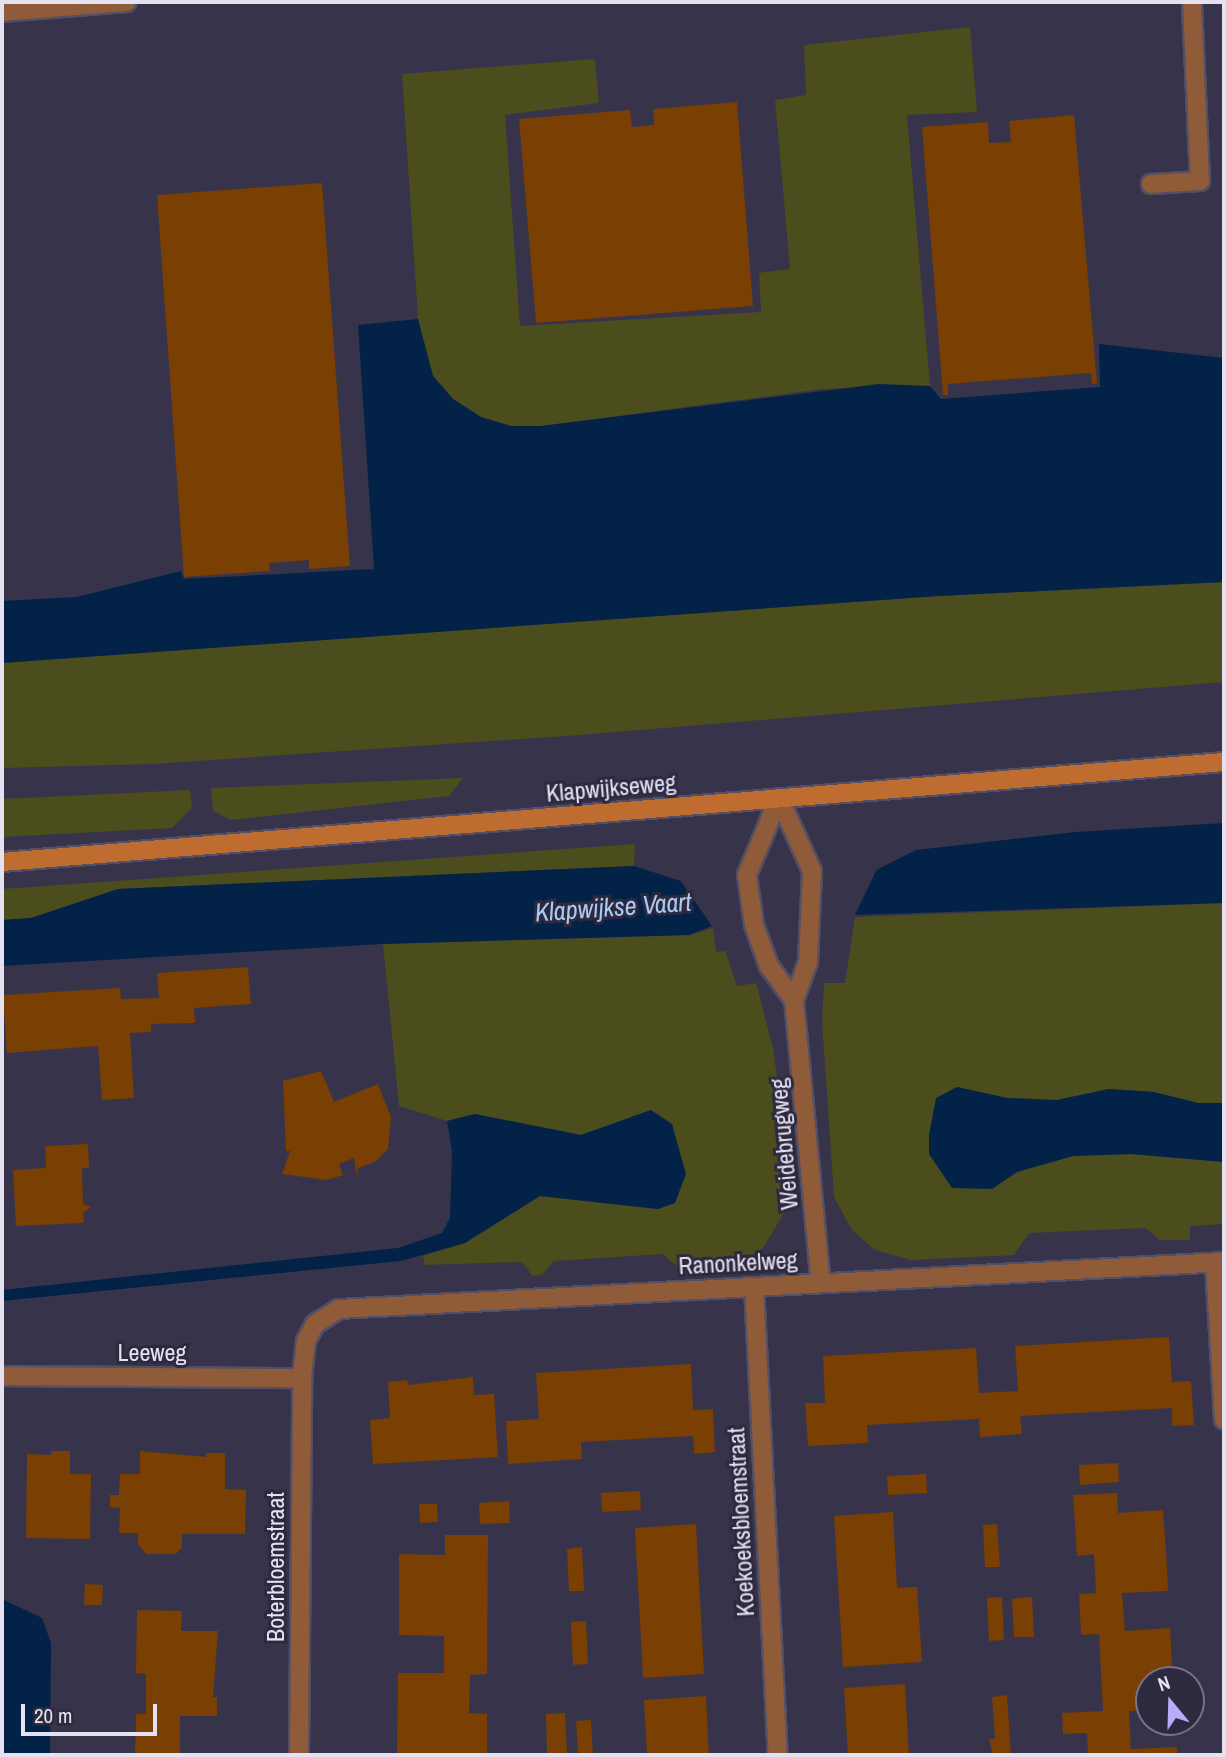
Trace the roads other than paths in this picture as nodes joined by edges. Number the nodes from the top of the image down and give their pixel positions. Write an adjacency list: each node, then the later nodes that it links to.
1 (127, 2): 3 (street)
2 (1192, 2): 4 (street)
3 (2, 12)
4 (1151, 184)
5 (1224, 762): 6 (main road, Klapwijkseweg)
6 (779, 798): 7 (main road, Klapwijkseweg); 8 (street, Weidebrugweg); 8 (street)
7 (2, 862)
8 (794, 1000): 10 (street, Weidebrugweg)
9 (1220, 1263): 10 (street, Ranonkelweg); 14 (street)
10 (821, 1283): 11 (street, Ranonkelweg)
11 (754, 1287): 13 (street, Ranonkelweg); 16 (street, Koekoeksbloemstraat)
12 (2, 1376): 13 (street, Leeweg)
13 (302, 1378): 15 (street, Boterbloemstraat)
14 (1224, 1420)
15 (299, 1755)
16 (778, 1755)

